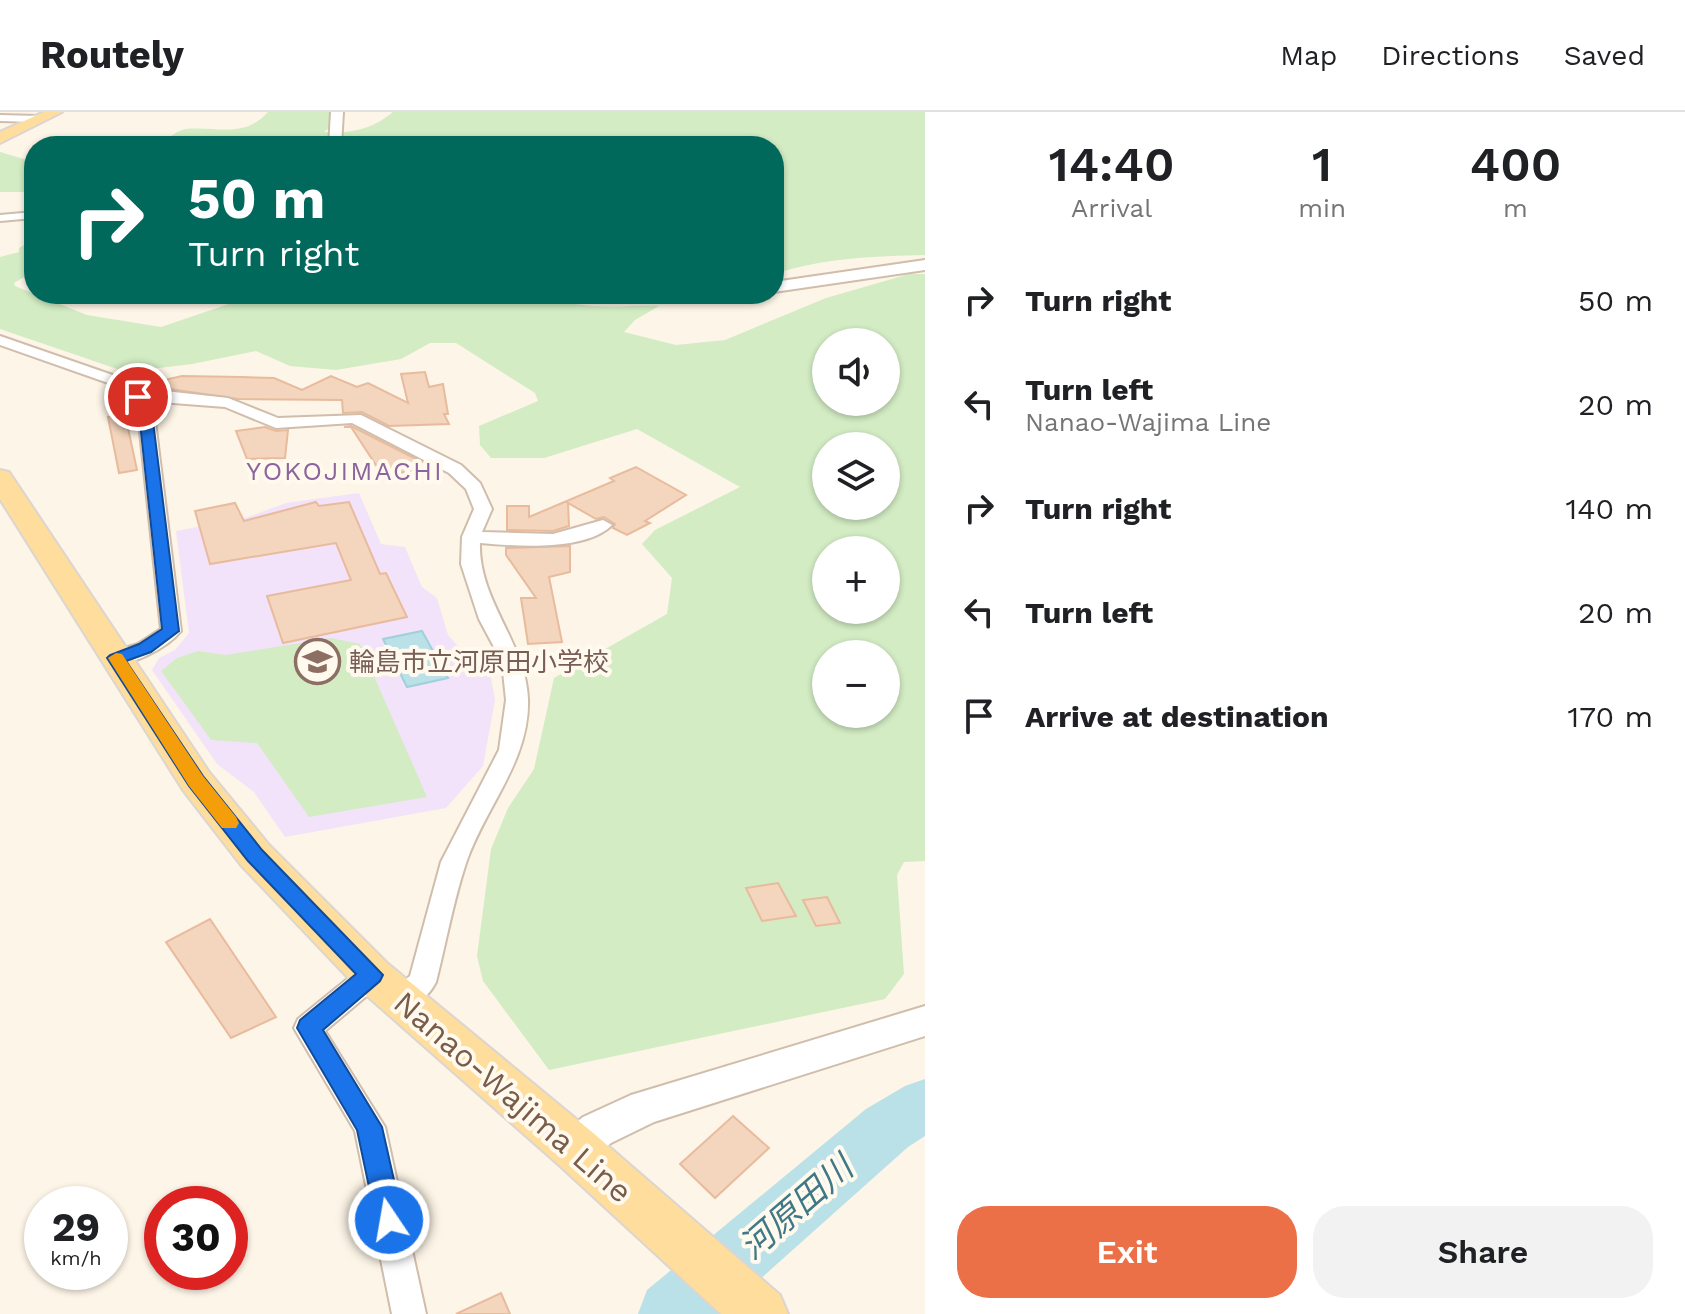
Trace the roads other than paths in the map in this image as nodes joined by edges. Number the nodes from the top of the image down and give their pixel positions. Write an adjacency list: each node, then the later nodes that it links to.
1 (55, 112): 4 (main road)
2 (337, 112): 5 (street)
3 (0, 118): 4 (street)
4 (38, 119): 6 (main road)
5 (336, 136)
6 (0, 138)
7 (24, 216): 8 (street)
8 (0, 218)
9 (925, 265): 10 (street)
10 (784, 286)
11 (0, 340): 12 (street)
12 (138, 397): 15 (street); 16 (street)
13 (0, 478): 16 (main road, Nanao-Wajima Line)
14 (603, 525): 15 (street)
15 (471, 537): 17 (street)
16 (116, 658): 17 (main road, Nanao-Wajima Line)
17 (386, 987): 19 (main road, Nanao-Wajima Line); 20 (street)
18 (925, 1021): 19 (street)
19 (575, 1148): 21 (main road, Nanao-Wajima Line)
20 (409, 1314)
21 (761, 1314)

